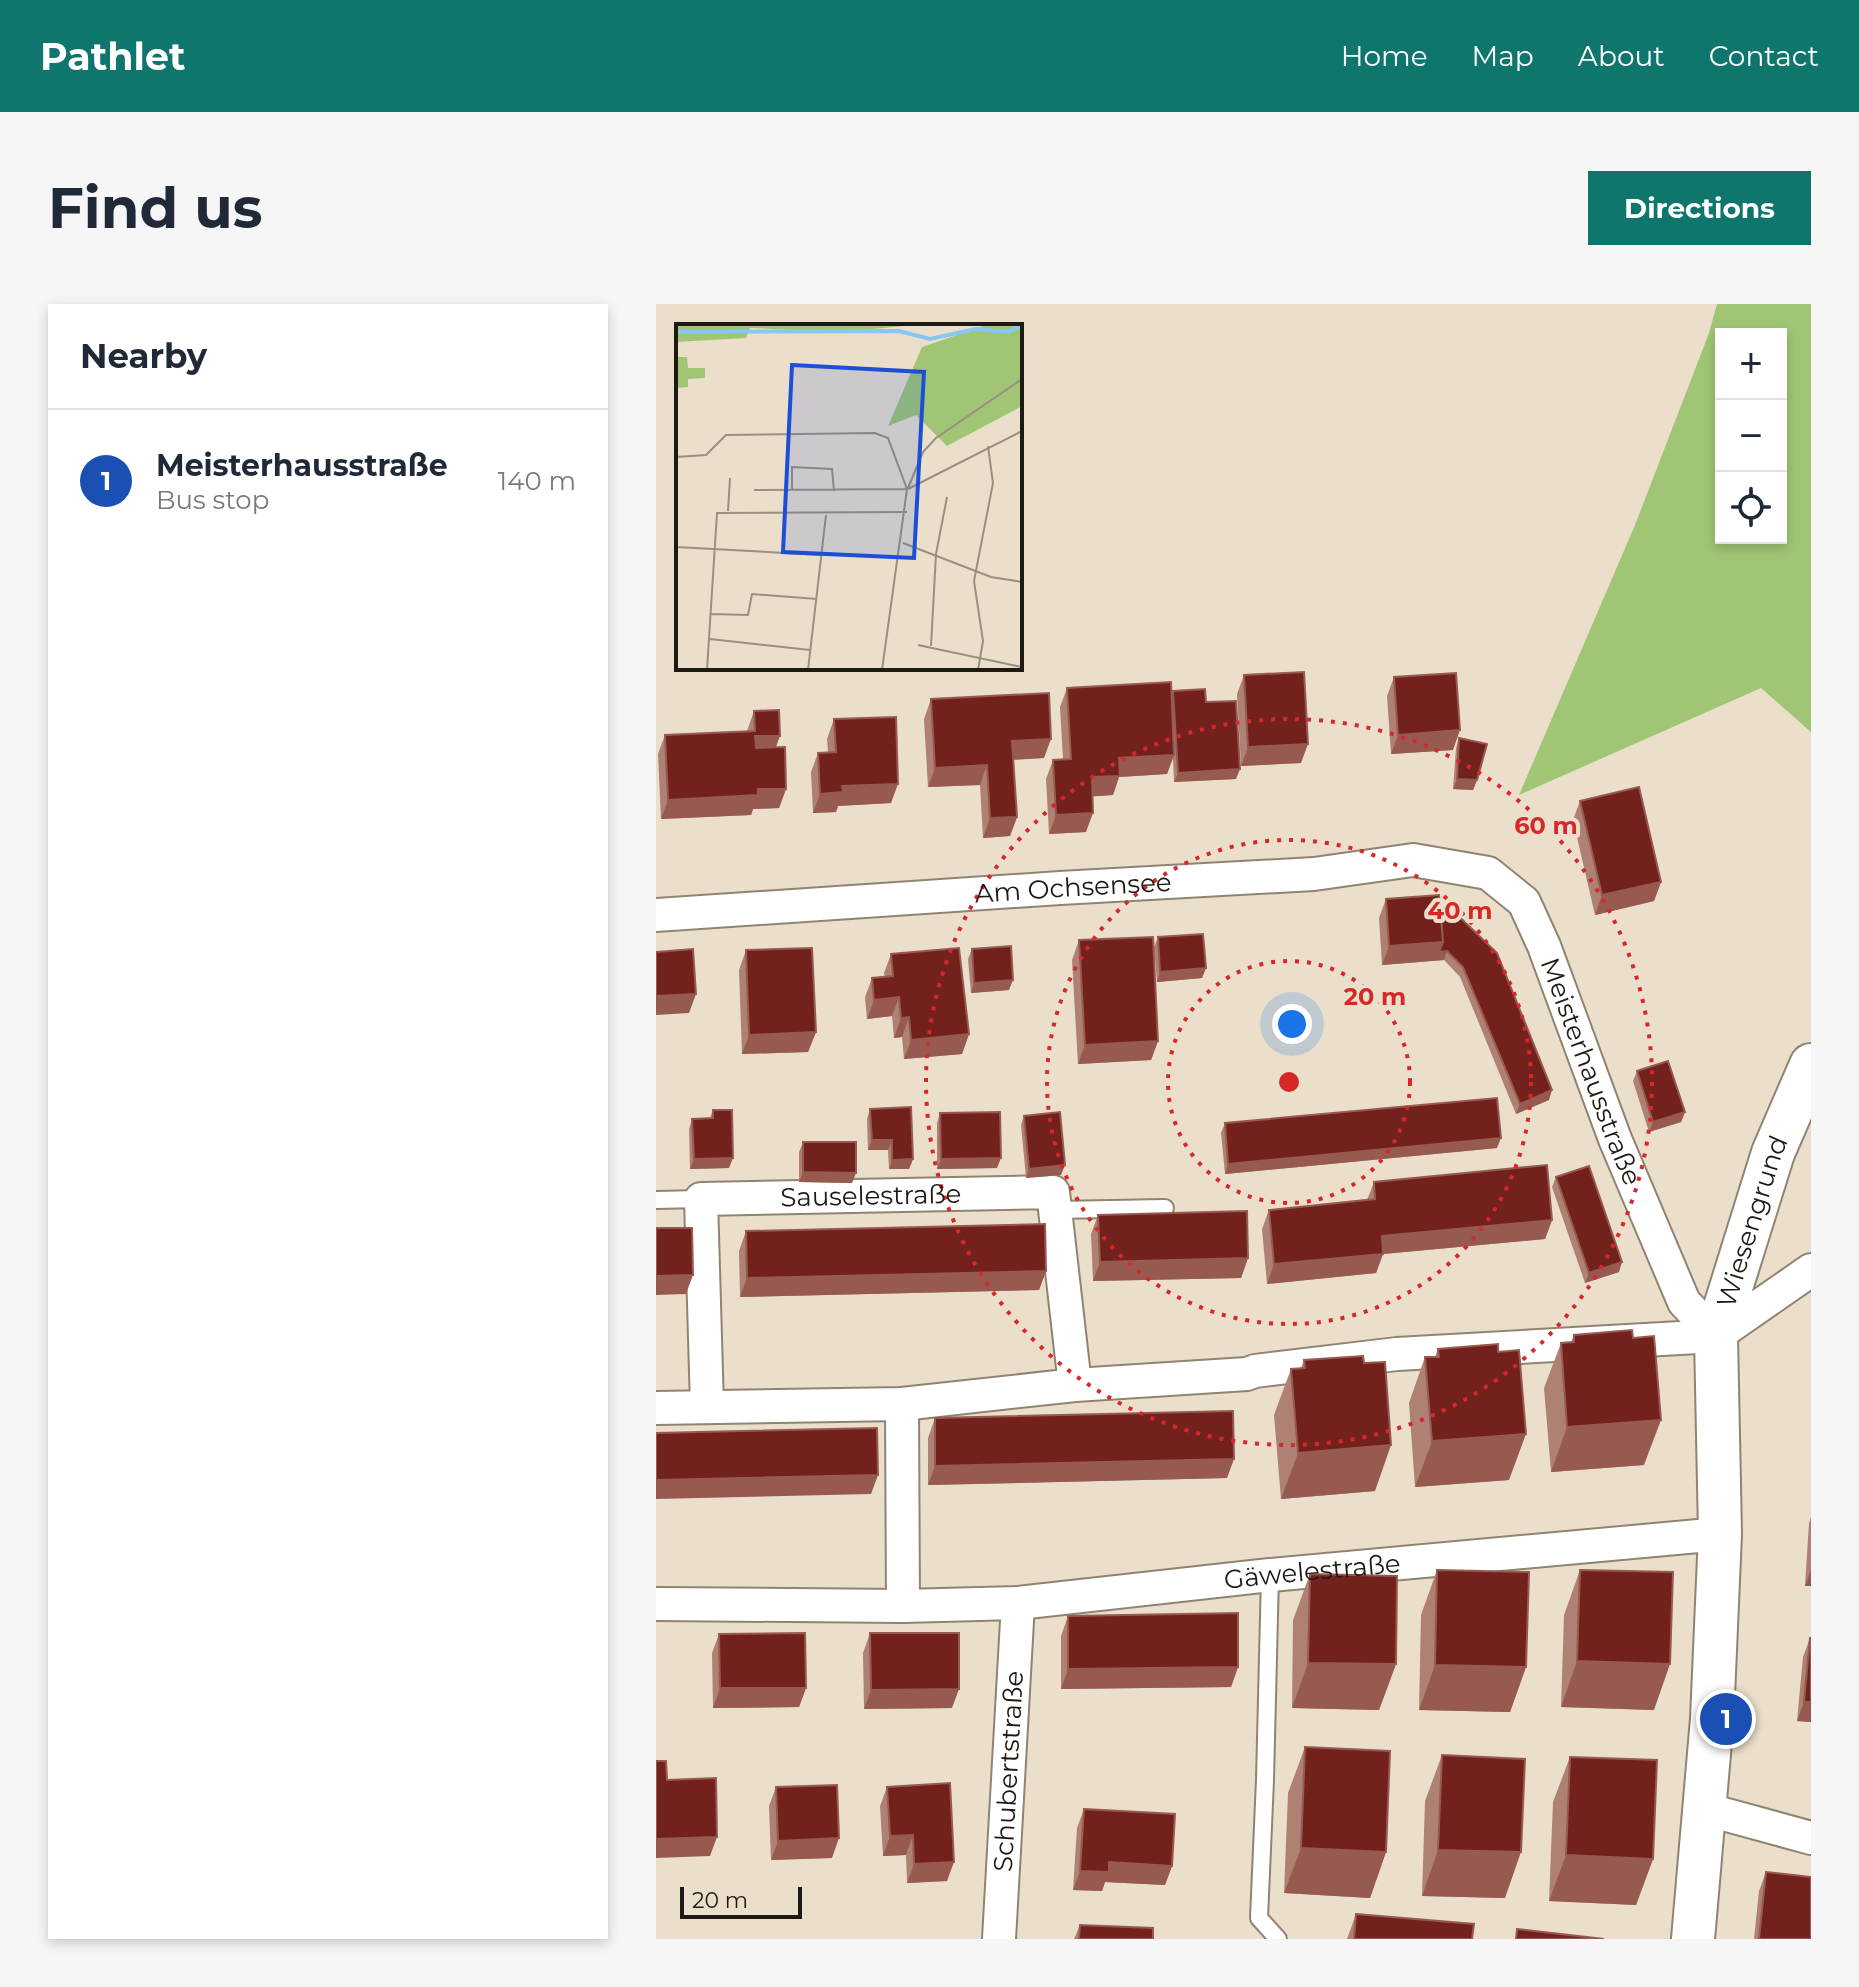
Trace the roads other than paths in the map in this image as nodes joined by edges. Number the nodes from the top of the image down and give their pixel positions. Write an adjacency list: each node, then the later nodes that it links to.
1 (1488, 873): 2 (street, Am Ochsensee); 9 (street, Meisterhausstraße)
2 (656, 915)
3 (1811, 1065): 9 (street, Wiesengrund)
4 (701, 1199): 5 (lane); 7 (street, Sauselestraße); 12 (street)
5 (656, 1200)
6 (1165, 1208): 7 (lane)
7 (1055, 1210): 10 (street)
8 (1811, 1270): 9 (street)
9 (1716, 1336): 10 (street); 14 (street)
10 (1075, 1385): 11 (street)
11 (902, 1404): 12 (street); 18 (street)
12 (707, 1407): 13 (street)
13 (656, 1408)
14 (1720, 1534): 15 (street, Gäwelestraße); 19 (street)
15 (1264, 1575): 16 (street, Gäwelestraße); 22 (lane)
16 (1018, 1603): 18 (street, Gäwelestraße); 21 (street, Schubertstraße)
17 (656, 1604): 18 (street, Gäwelestraße)
18 (903, 1606)
19 (1705, 1809): 20 (street); 23 (street)
20 (1811, 1838)
21 (999, 1939)
22 (1278, 1939)
23 (1693, 1939)

